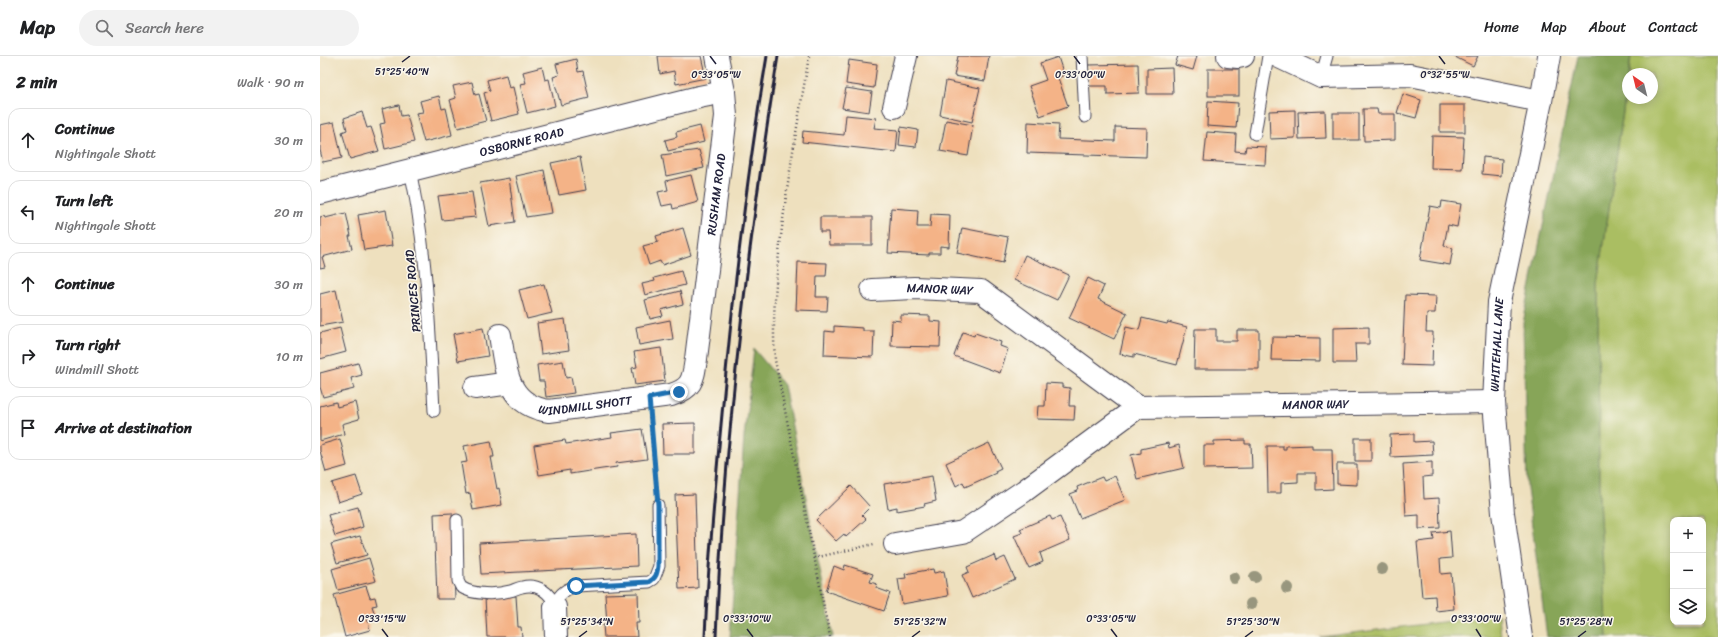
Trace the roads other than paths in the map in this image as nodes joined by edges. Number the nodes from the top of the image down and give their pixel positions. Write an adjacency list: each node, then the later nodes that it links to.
1 (717, 56): 11 (street, RUSHAM ROAD)
2 (906, 56): 13 (street)
3 (1082, 56): 14 (lane)
4 (1228, 56): 5 (street)
5 (1244, 56)
6 (1268, 56): 15 (lane)
7 (1277, 56): 10 (street)
8 (1327, 56): 10 (lane)
9 (1549, 56): 12 (street, WHITEHALL LANE)
10 (1321, 77): 12 (street)
11 (724, 92): 16 (street, OSBORNE ROAD); 19 (street, RUSHAM ROAD)
12 (1542, 101): 23 (street, WHITEHALL LANE)
13 (894, 107)
14 (1085, 117)
15 (1255, 134)
16 (410, 170): 17 (street, OSBORNE ROAD); 25 (lane, PRINCES ROAD)
17 (320, 193)
18 (872, 290): 24 (street, MANOR WAY)
19 (699, 333): 21 (street, WINDMILL SHOTT)
20 (500, 335): 21 (street, WINDMILL SHOTT)
21 (510, 383): 22 (street)
22 (475, 388)
23 (1494, 402): 24 (street, MANOR WAY); 31 (street, WHITEHALL LANE)
24 (1138, 407): 28 (street)
25 (434, 411)
26 (658, 505): 29 (lane)
27 (457, 520): 29 (lane)
28 (895, 544)
29 (555, 607): 30 (street)
30 (556, 637)
31 (1521, 637)

